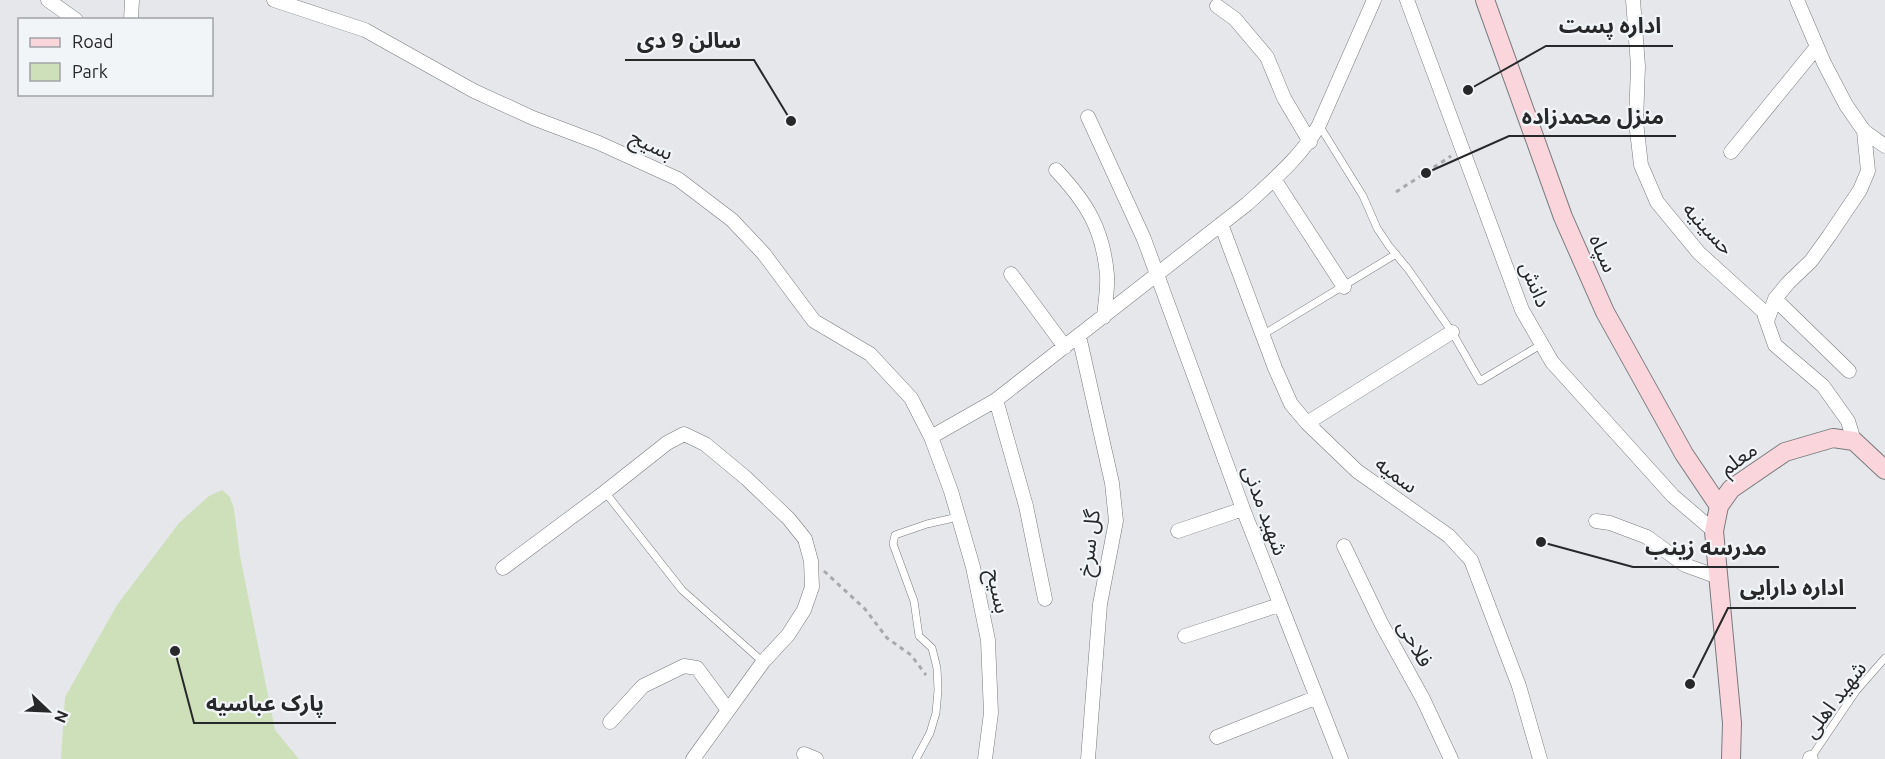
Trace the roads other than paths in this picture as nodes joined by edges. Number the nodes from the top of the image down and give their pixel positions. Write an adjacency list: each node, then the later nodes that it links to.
1 (48, 0): 10 (street)
2 (132, 0): 11 (street)
3 (274, 0): 37 (street, بسیج)
4 (1374, 0): 14 (street)
5 (1407, 0): 32 (street, دانش)
6 (1485, 0): 41 (street, سپاه)
7 (1633, 0): 28 (street, حسینیه)
8 (1797, 0): 12 (street)
9 (1217, 6): 16 (street)
10 (73, 18)
11 (130, 18)
12 (1816, 48): 15 (street); 18 (street)
13 (1088, 117): 24 (street, شهید مدنی)
14 (1319, 125): 16 (street); 22 (lane)
15 (1864, 131): 17 (street); 26 (street)
16 (1310, 142): 20 (street)
17 (1885, 146)
18 (1731, 152)
19 (1056, 170): 27 (street)
20 (1274, 179): 21 (street); 25 (street)
21 (1221, 224): 24 (street); 30 (street, سمیه)
22 (1395, 254): 25 (lane); 29 (lane)
23 (1011, 274): 33 (street)
24 (1157, 274): 27 (street); 42 (street, شهید مدنی)
25 (1344, 287): 30 (lane)
26 (1775, 299): 28 (street); 34 (street)
27 (1104, 317): 31 (street)
28 (1767, 321): 38 (street, حسینیه)
29 (1452, 332): 32 (lane); 36 (street)
30 (1264, 334): 36 (street, سمیه)
31 (1079, 336): 33 (street); 62 (street, گل سرخ)
32 (1542, 344): 46 (street, دانش)
33 (1065, 347): 35 (street)
34 (1849, 371)
35 (996, 400): 37 (street); 50 (street)
36 (1307, 423): 65 (street, سمیه)
37 (931, 437): 43 (street, بسیح)
38 (1854, 441): 39 (street); 41 (street, معلم)
39 (1885, 470)
40 (605, 492): 48 (street); 54 (lane); 54 (street)
41 (1719, 506): 46 (street, معلم)
42 (1243, 509): 45 (street); 51 (street, شهید مدنی)
43 (958, 517): 60 (lane); 61 (street, بسیح)
44 (1596, 520): 49 (street)
45 (1178, 531)
46 (1713, 531): 49 (street, معلم)
47 (1344, 546): 64 (street, فلاحی)
48 (503, 568)
49 (1718, 577): 66 (street, معلم)
50 (1046, 599)
51 (1279, 605): 52 (street); 55 (street, شهید مدنی)
52 (1185, 636)
53 (1885, 658): 67 (lane, شهید اهلی)
54 (763, 662): 56 (street)
55 (1315, 698): 58 (street); 63 (street, شهید مدنی)
56 (728, 710): 57 (street); 59 (street)
57 (610, 722)
58 (1217, 737)
59 (693, 759)
60 (916, 759)
61 (985, 759)
62 (1088, 759)
63 (1341, 759)
64 (1451, 759)
65 (1540, 759)
66 (1731, 759)
67 (1810, 759)

